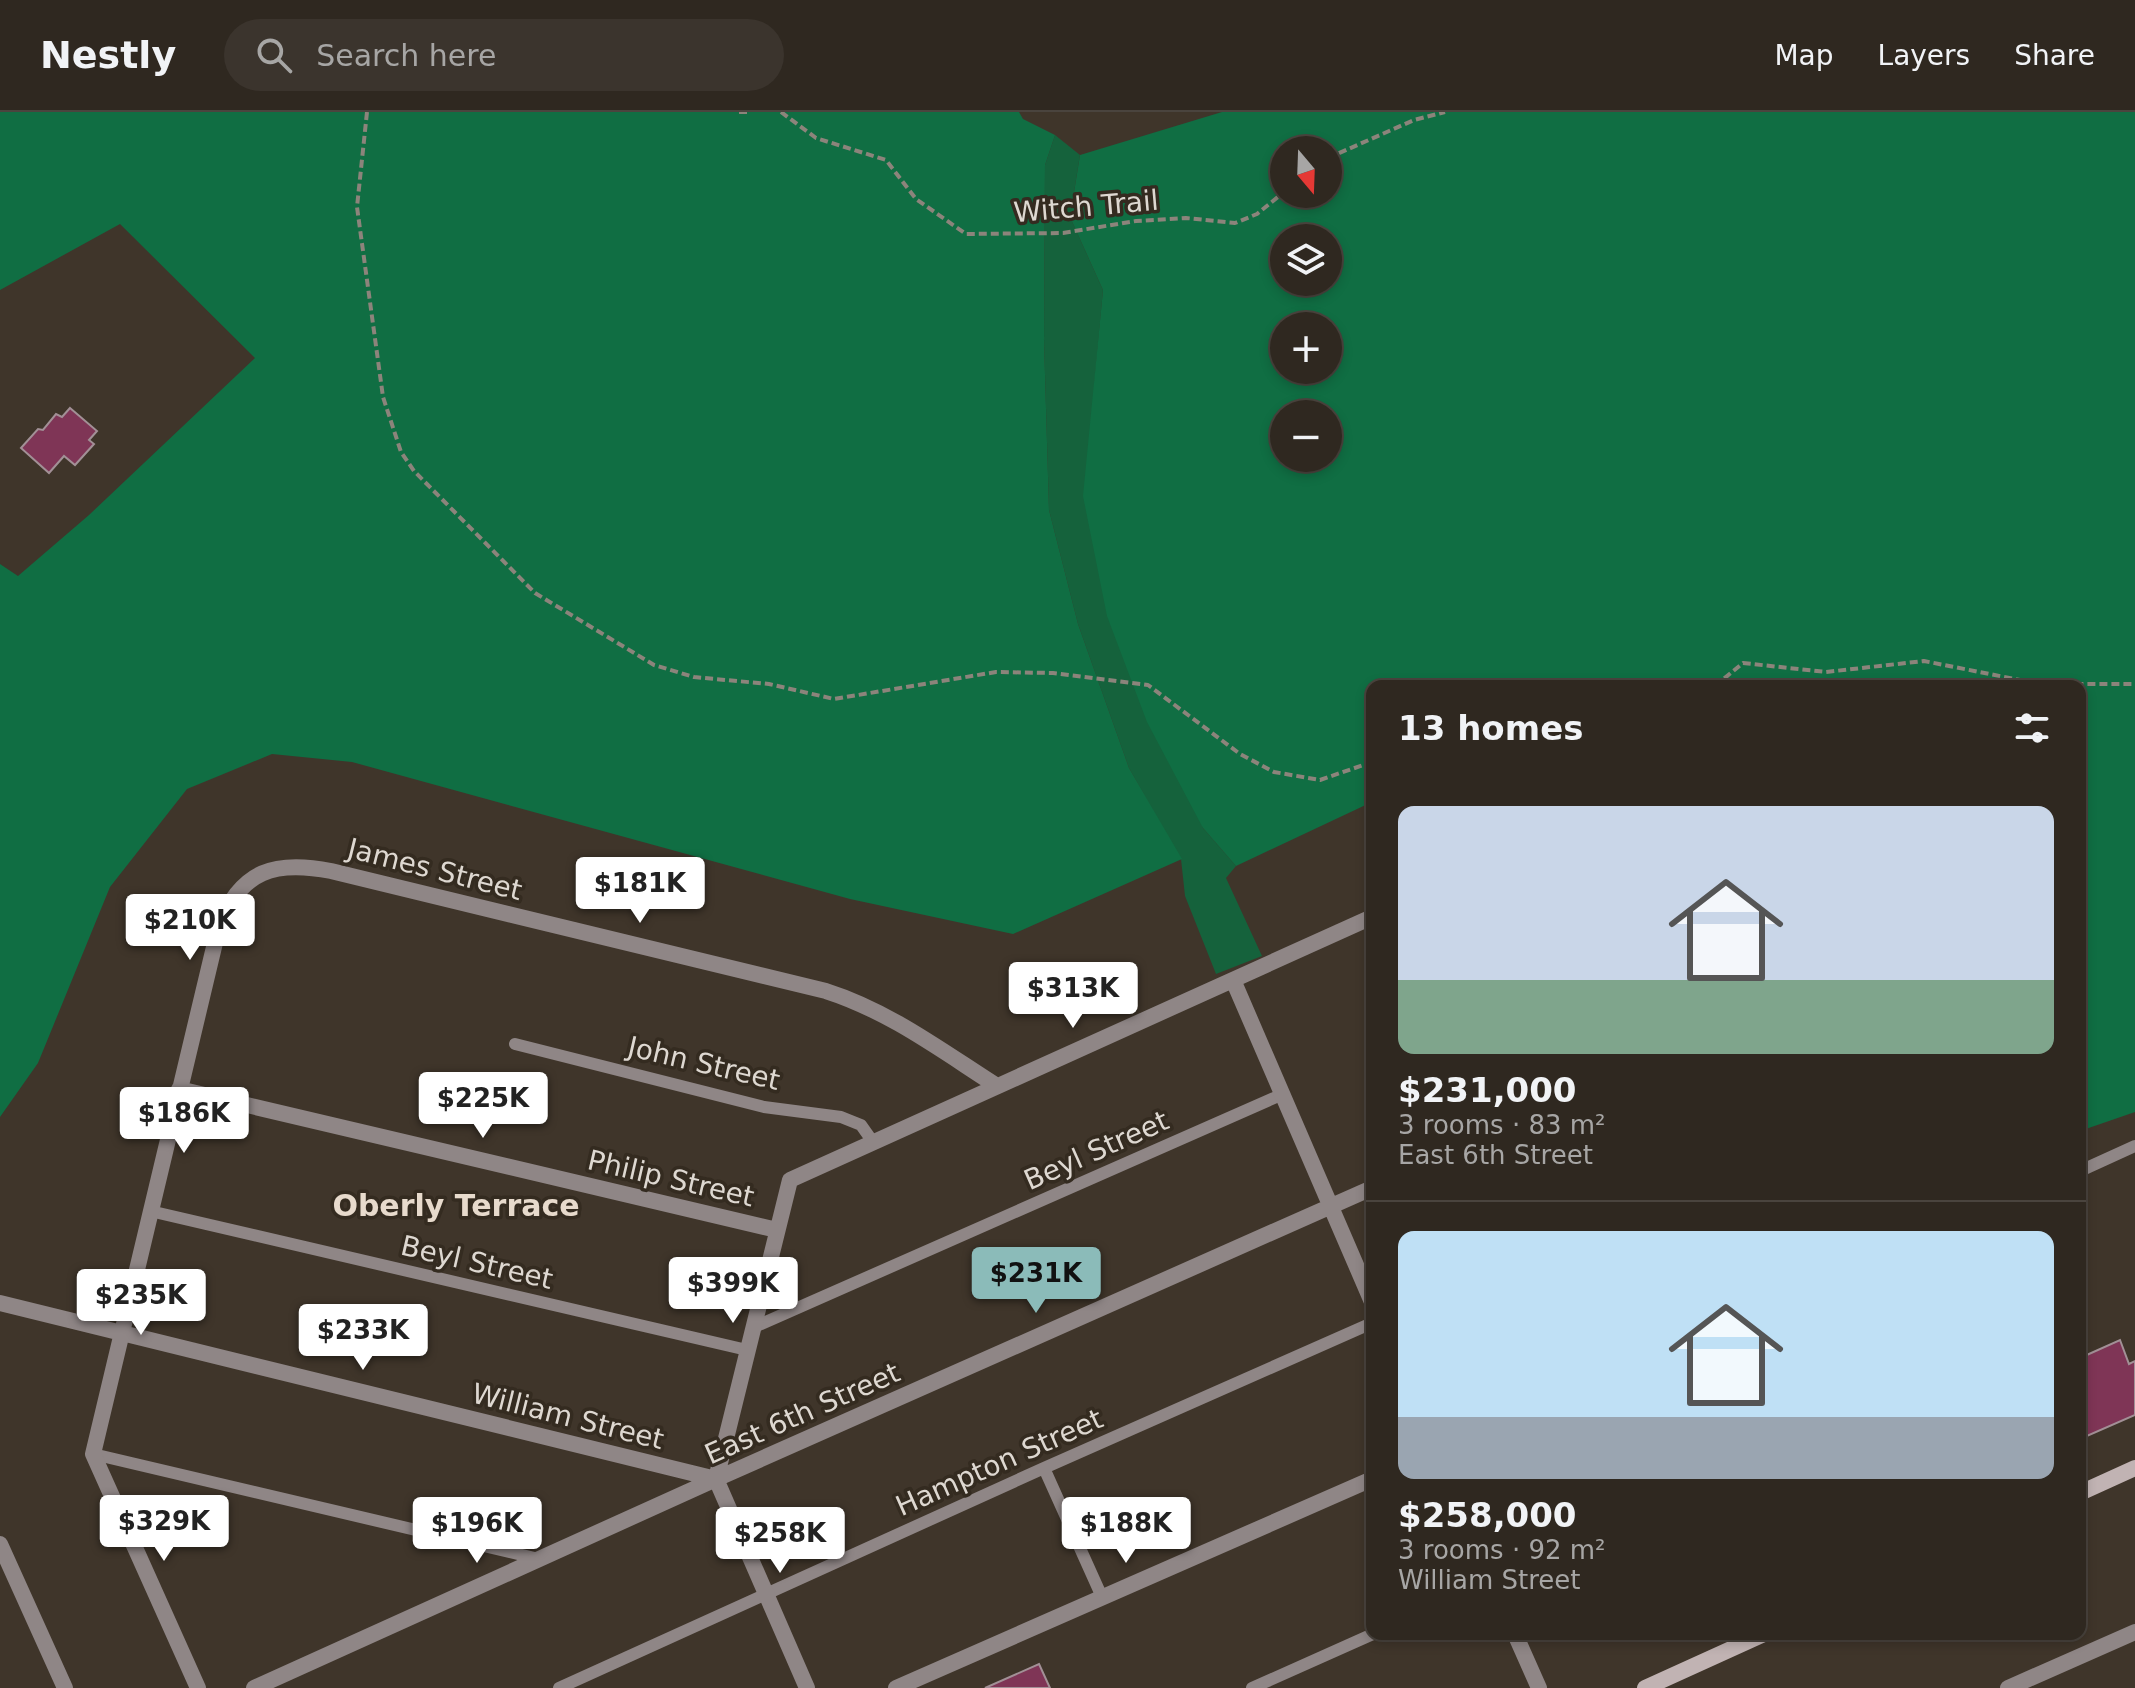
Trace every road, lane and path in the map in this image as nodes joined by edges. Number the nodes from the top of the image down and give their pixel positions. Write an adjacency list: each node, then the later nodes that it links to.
1 (367, 112): 12 (path)
2 (739, 112): 3 (path)
3 (751, 112)
4 (781, 112): 7 (path, Witch Trail)
5 (1445, 112): 6 (path)
6 (1342, 152)
7 (1270, 203)
8 (1722, 680): 9 (path)
9 (2020, 680)
10 (2086, 684): 11 (path)
11 (2135, 684)
12 (1366, 764)
13 (1366, 920): 14 (street)
14 (1233, 980): 16 (street); 18 (street)
15 (515, 1044): 19 (lane, John Street)
16 (997, 1086): 17 (street, James Street); 19 (street)
17 (179, 1089): 24 (street); 25 (street, Philip Street)
18 (1283, 1094): 23 (street); 29 (lane, Beyl Street)
19 (873, 1142): 25 (street)
20 (2135, 1146): 21 (lane)
21 (2086, 1168)
22 (1366, 1191): 23 (street, East 6th Street)
23 (1331, 1206): 26 (street); 35 (street, East 6th Street)
24 (150, 1211): 30 (street); 31 (lane, Beyl Street)
25 (777, 1230): 29 (street)
26 (1366, 1288)
27 (0, 1303): 30 (street, William Street)
28 (1366, 1326): 33 (lane, Hampton Street)
29 (752, 1328): 31 (street)
30 (121, 1333): 32 (street); 35 (street, William Street)
31 (747, 1350): 35 (street)
32 (93, 1454): 39 (lane); 47 (street)
33 (1044, 1468): 40 (lane, Hampton Street); 41 (lane)
34 (2135, 1468): 37 (main road)
35 (716, 1479): 39 (street, East 6th Street); 40 (street)
36 (1366, 1482): 41 (street)
37 (2086, 1490)
38 (0, 1544): 46 (street)
39 (539, 1559): 48 (street, East 6th Street)
40 (766, 1593): 49 (lane, Hampton Street); 50 (street)
41 (1102, 1597): 51 (street)
42 (2135, 1632): 55 (street)
43 (1366, 1637): 52 (lane)
44 (1518, 1640): 53 (street)
45 (1751, 1640): 54 (main road)
46 (65, 1688)
47 (198, 1688)
48 (254, 1688)
49 (559, 1688)
50 (807, 1688)
51 (896, 1688)
52 (1252, 1688)
53 (1539, 1688)
54 (1645, 1688)
55 (2008, 1688)

